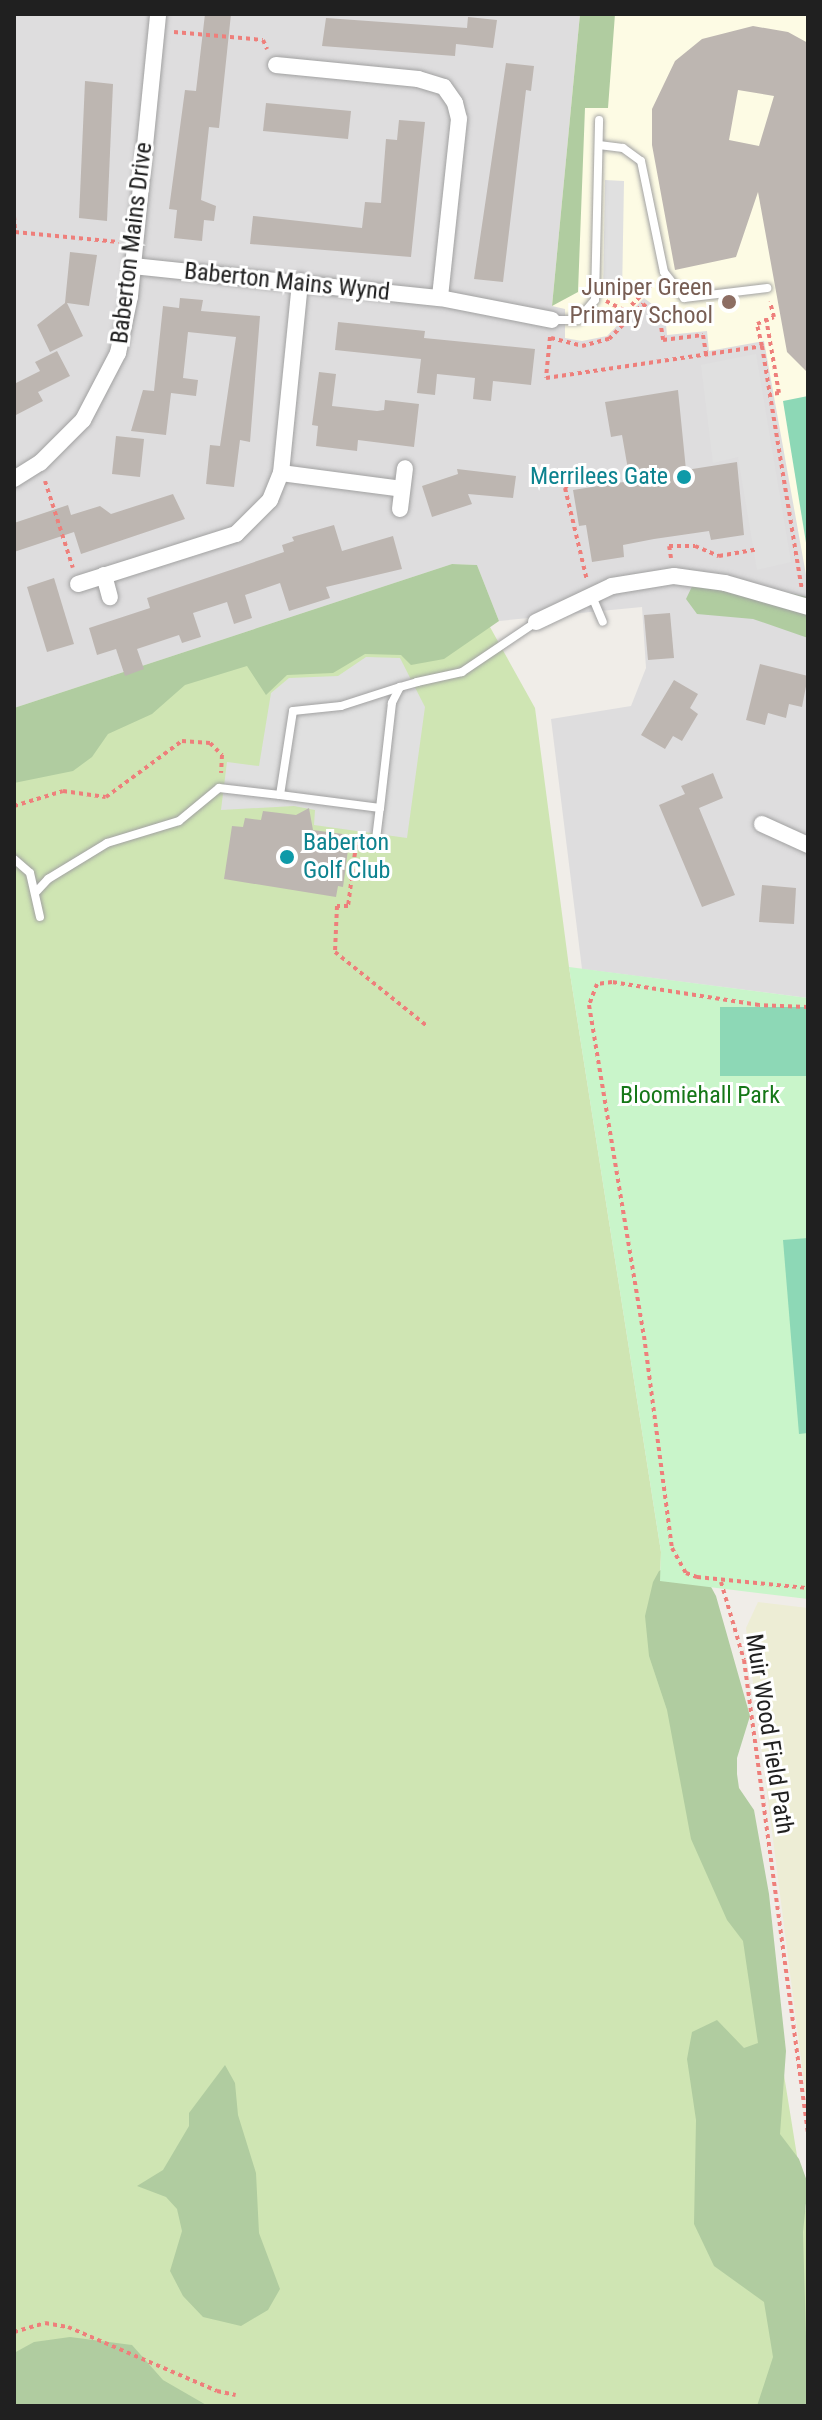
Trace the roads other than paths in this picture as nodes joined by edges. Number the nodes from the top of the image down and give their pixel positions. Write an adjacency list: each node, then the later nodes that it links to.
1 (157, 22): 5 (street, Baberton Mains Drive)
2 (276, 65): 8 (street)
3 (599, 120): 4 (lane)
4 (599, 145): 7 (lane); 9 (lane)
5 (133, 266): 6 (street, Baberton Mains Wynd); 12 (street, Baberton Mains Drive)
6 (300, 281): 8 (street, Baberton Mains Wynd); 11 (street)
7 (767, 288)
8 (440, 298): 9 (street, Baberton Mains Wynd)
9 (551, 328)
10 (405, 468): 13 (street)
11 (281, 473): 13 (street); 15 (street)
12 (14, 479)
13 (402, 489): 14 (street)
14 (400, 509)
15 (104, 575): 16 (street); 18 (street)
16 (78, 584)
17 (591, 594): 19 (street); 20 (street); 21 (lane)
18 (110, 597)
19 (804, 606)
20 (536, 622): 22 (lane)
21 (603, 622)
22 (400, 687): 23 (lane); 24 (lane)
23 (280, 795): 24 (lane); 30 (lane)
24 (380, 808): 26 (lane)
25 (762, 824): 27 (street)
26 (376, 839)
27 (808, 845)
28 (14, 859): 29 (lane)
29 (30, 873): 30 (lane); 31 (lane)
30 (48, 879): 31 (lane)
31 (36, 892): 32 (lane)
32 (40, 917)

